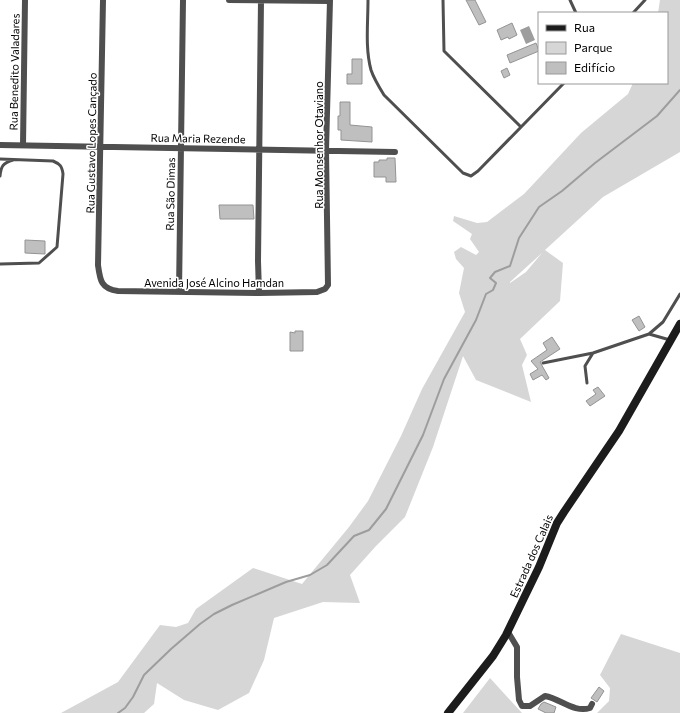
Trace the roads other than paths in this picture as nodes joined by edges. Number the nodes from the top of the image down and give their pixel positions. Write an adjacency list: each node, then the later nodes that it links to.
1 (25, 0): 16 (street, Rua Benedito Valadares)
2 (103, 0): 17 (street, Rua Gustavo Lopes Cançado)
3 (183, 0): 18 (street, Rua São Dimas)
4 (229, 0): 5 (street)
5 (262, 0): 10 (street); 19 (street)
6 (368, 0): 14 (lane)
7 (443, 0): 14 (lane)
8 (570, 0): 11 (lane)
9 (645, 0): 12 (lane)
10 (330, 1): 20 (street, Rua Monsenhor Otaviano)
11 (576, 12)
12 (634, 12)
13 (563, 84): 14 (lane)
14 (521, 127)
15 (0, 145): 16 (street, Rua Maria Rezende)
16 (23, 145): 17 (street, Rua Maria Rezende)
17 (100, 147): 18 (street, Rua Maria Rezende); 26 (street, Rua Gustavo Lopes Cançado)
18 (181, 148): 19 (street, Rua Maria Rezende); 28 (street, Rua São Dimas)
19 (260, 149): 20 (street, Rua Maria Rezende); 29 (street)
20 (326, 150): 21 (street, Rua Maria Rezende); 27 (street, Rua Monsenhor Otaviano)
21 (395, 152)
22 (0, 159): 23 (lane)
23 (14, 159): 24 (lane); 25 (lane)
24 (0, 176)
25 (0, 264)
26 (103, 286): 28 (street, Avenida José Alcino Hamdan)
27 (325, 289): 29 (street, Avenida José Alcino Hamdan)
28 (179, 292): 29 (street, Avenida José Alcino Hamdan)
29 (259, 293)
30 (680, 294): 32 (lane)
31 (680, 324): 33 (street, Estrada dos Calais)
32 (649, 334): 33 (lane); 34 (lane)
33 (670, 340): 37 (street, Estrada dos Calais)
34 (593, 353): 35 (lane); 36 (lane)
35 (543, 363)
36 (587, 383)
37 (508, 632): 38 (street); 39 (street, Estrada dos Calais)
38 (592, 704)
39 (448, 713)

